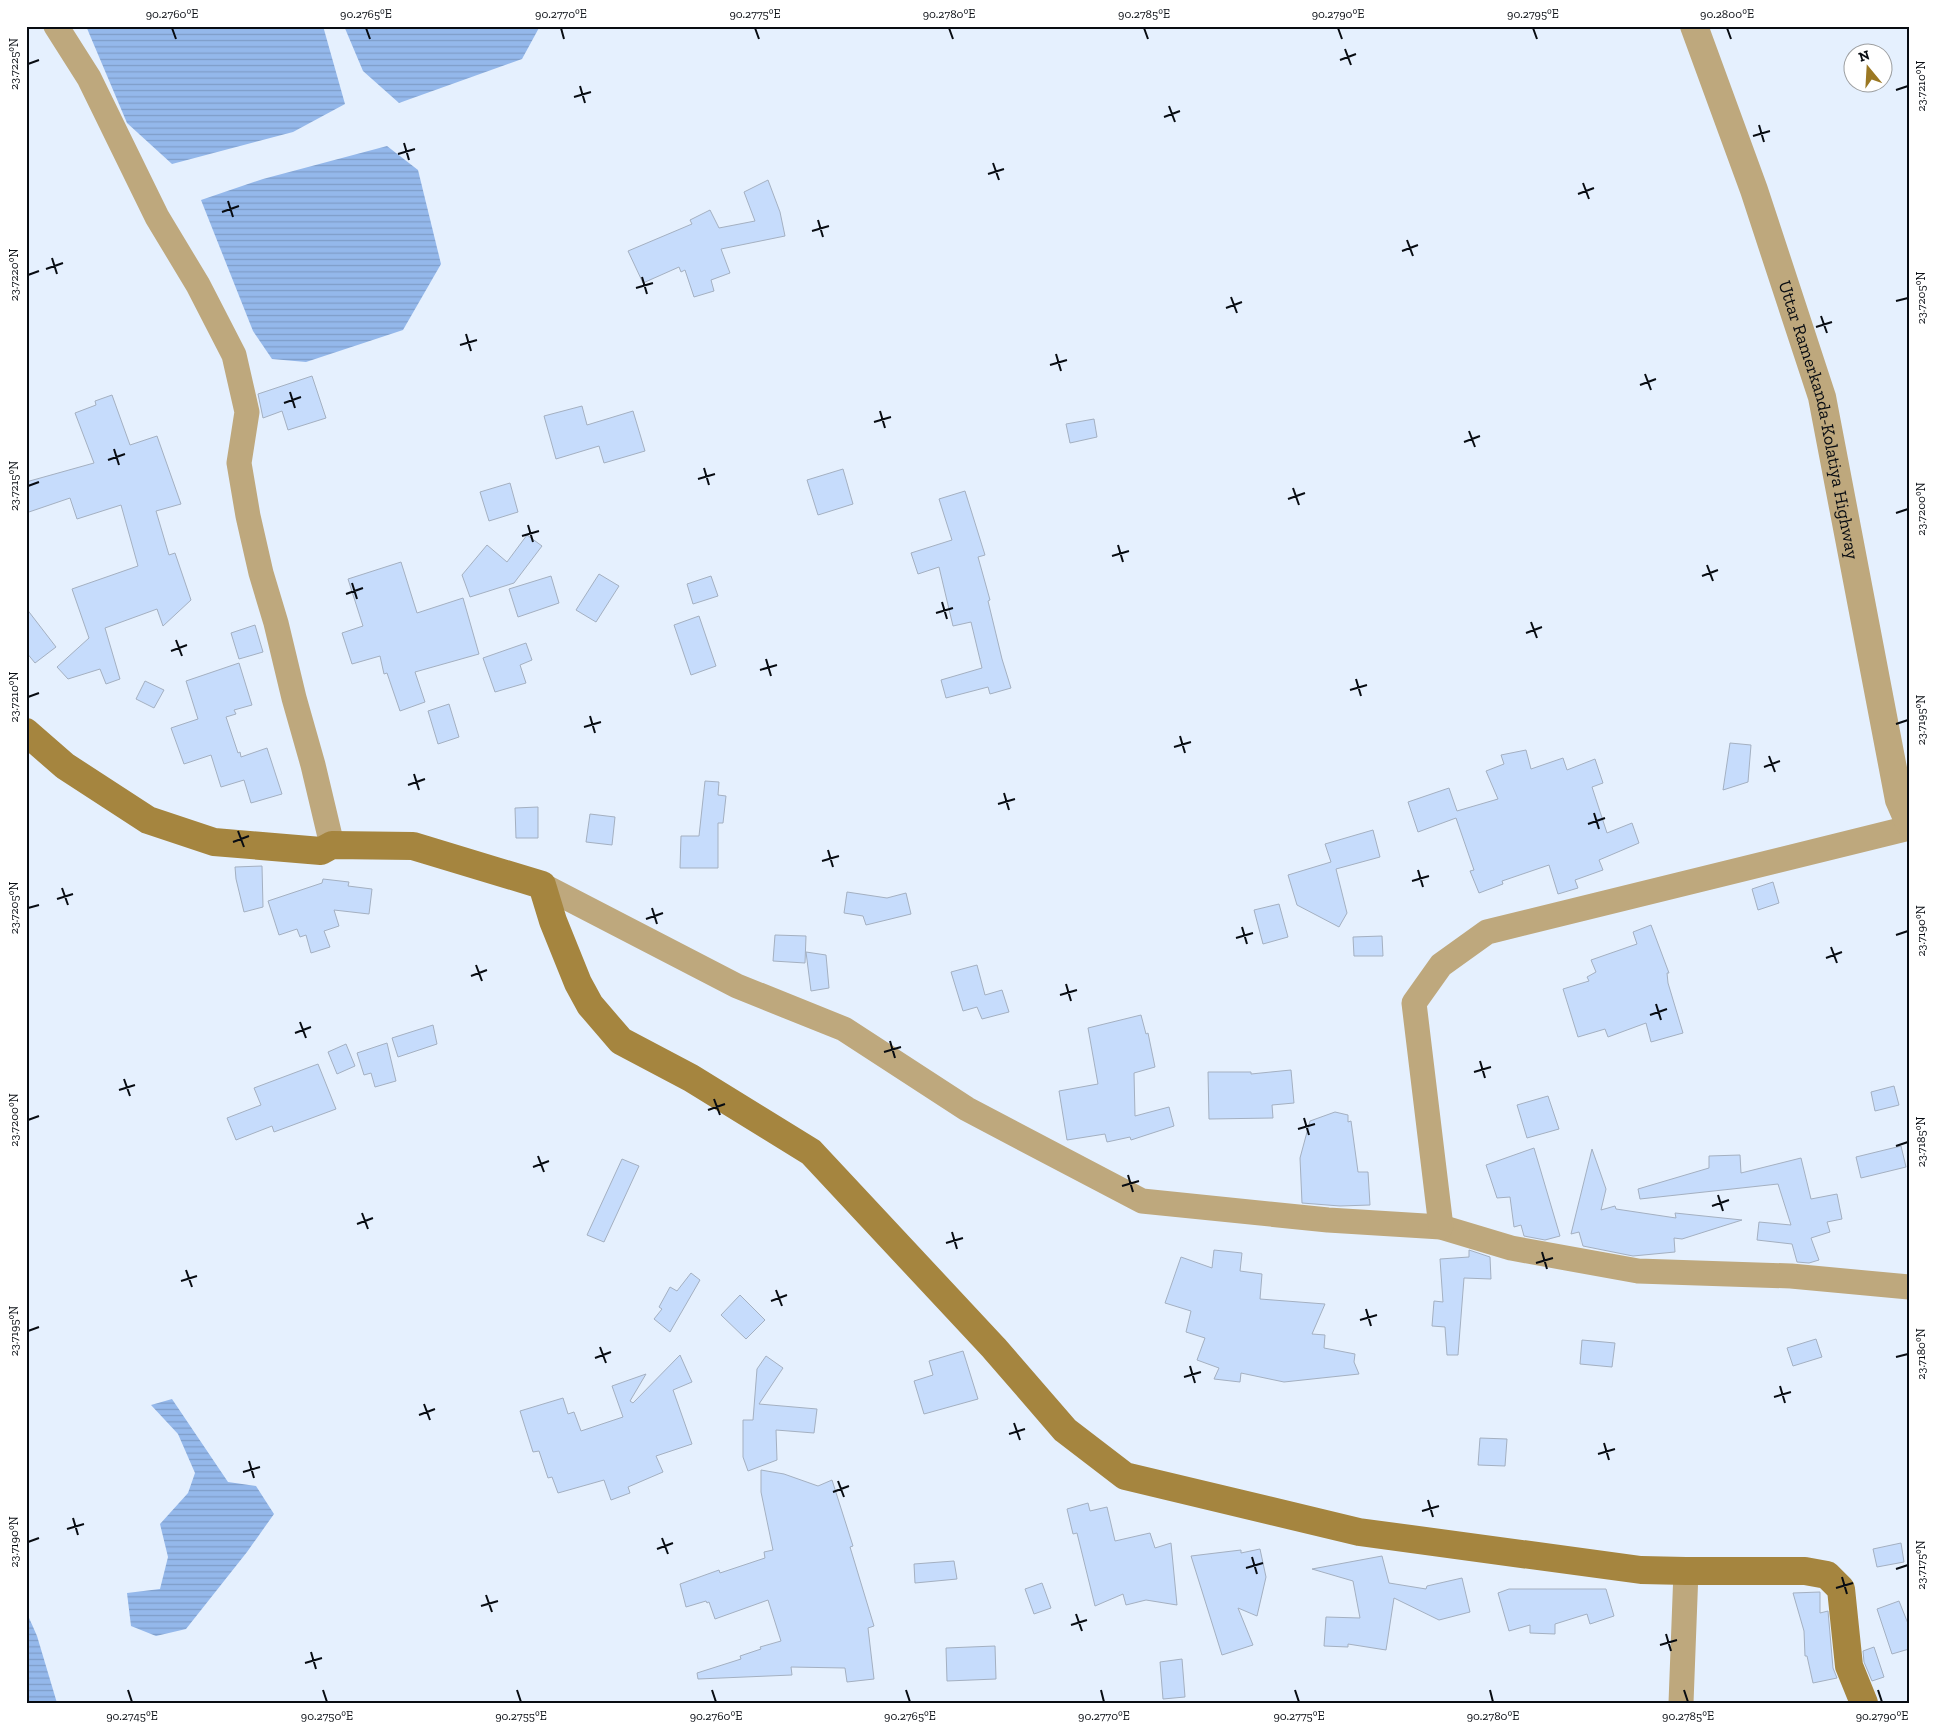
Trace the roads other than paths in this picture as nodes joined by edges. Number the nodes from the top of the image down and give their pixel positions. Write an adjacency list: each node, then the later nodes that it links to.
1 (56, 26): 6 (street)
2 (1694, 26): 4 (street, Uttar Ramerkanda-Kolatiya Highway)
3 (26, 732): 6 (main road)
4 (1909, 823)
5 (1909, 828): 8 (street)
6 (332, 845): 7 (main road)
7 (542, 885): 8 (street); 10 (main road)
8 (1441, 1227): 9 (street)
9 (1909, 1286)
10 (1686, 1571): 11 (street); 12 (main road)
11 (1681, 1703)
12 (1864, 1703)

